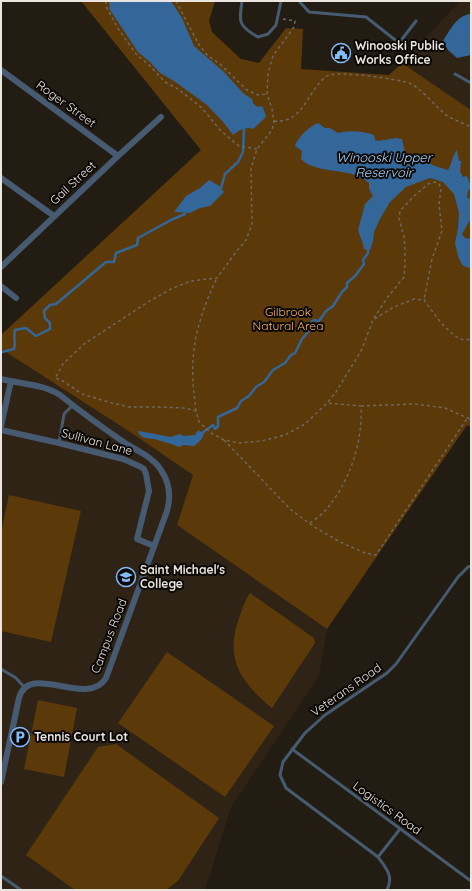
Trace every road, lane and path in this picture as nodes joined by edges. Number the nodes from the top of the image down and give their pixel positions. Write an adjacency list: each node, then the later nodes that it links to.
1 (106, 1): 15 (path)
2 (176, 1): 11 (path)
3 (242, 1): 6 (lane)
4 (281, 1): 6 (lane)
5 (299, 1): 7 (lane)
6 (278, 18): 11 (path)
7 (416, 21)
8 (1, 70): 16 (street, Roger Street)
9 (455, 74): 10 (lane)
10 (471, 83)
11 (267, 94): 13 (path)
12 (161, 117): 16 (street, Gail Street)
13 (274, 121): 14 (path); 15 (path)
14 (471, 127)
15 (257, 149): 20 (path)
16 (118, 156): 18 (street, Gail Street)
17 (1, 178): 18 (street)
18 (54, 216): 19 (street, Gail Street)
19 (1, 267)
20 (217, 278): 31 (path); 31 (path)
21 (1, 286): 22 (street)
22 (16, 298)
23 (424, 300): 24 (path); 24 (path); 25 (path)
24 (373, 320): 28 (path)
25 (471, 339)
26 (1, 379): 27 (street, Campus Road)
27 (10, 381): 29 (street, Campus Road); 33 (street)
28 (327, 403): 30 (path); 35 (path)
29 (73, 405): 36 (lane); 38 (street, Campus Road)
30 (361, 406): 32 (path); 37 (path)
31 (196, 411): 35 (path)
32 (471, 420): 37 (path)
33 (1, 426)
34 (1, 430): 36 (street, Sullivan Lane)
35 (224, 440): 37 (path)
36 (59, 442): 38 (street, Sullivan Lane)
37 (310, 523)
38 (154, 546): 41 (street, Campus Road)
39 (471, 566): 42 (lane, Veterans Road)
40 (1, 669): 41 (lane)
41 (25, 688): 43 (street)
42 (292, 749): 44 (lane, Logistics Road); 45 (lane, Veterans Road)
43 (1, 782)
44 (400, 829): 45 (lane); 47 (lane, Logistics Road)
45 (378, 857): 49 (lane, Veterans Road)
46 (1, 876): 48 (lane)
47 (471, 881)
48 (21, 890)
49 (386, 890)

